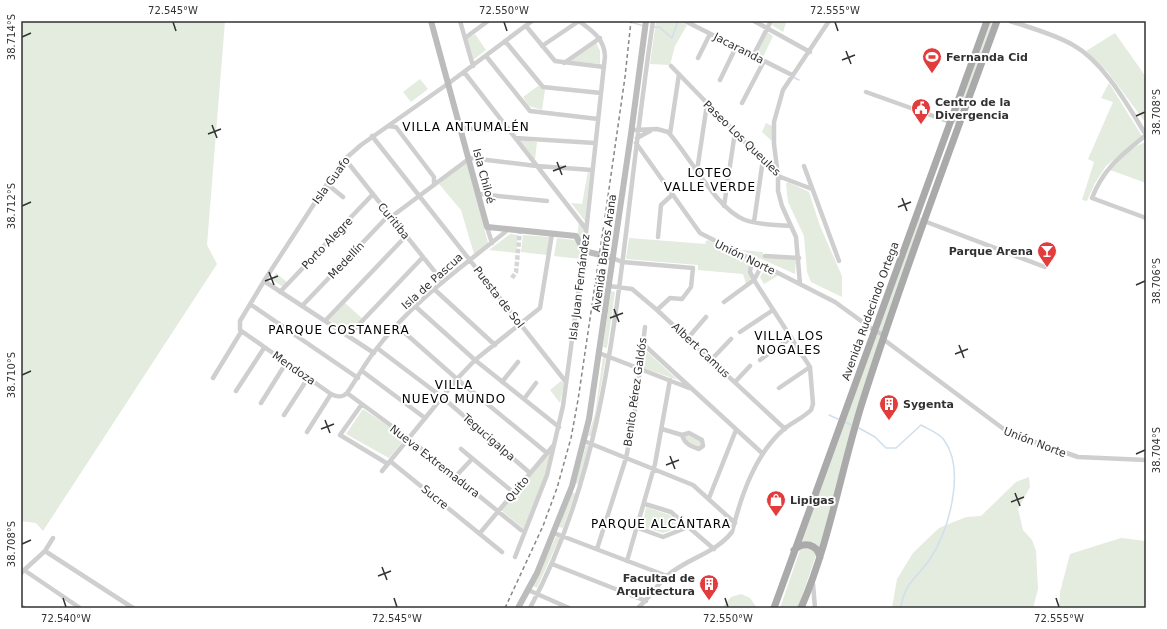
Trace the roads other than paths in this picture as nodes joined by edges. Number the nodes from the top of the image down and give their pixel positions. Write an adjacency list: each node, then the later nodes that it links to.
1 (431, 21): 36 (main road, Isla Chiloé)
2 (460, 21): 18 (street)
3 (488, 21): 18 (street)
4 (532, 21): 15 (street, Isla Guafo)
5 (579, 21): 19 (street); 21 (street)
6 (646, 21): 48 (main road, Avenida Barros Arana)
7 (653, 21): 48 (street, Avenida Barros Arana)
8 (685, 21): 17 (street, Jacaranda)
9 (754, 21): 16 (street)
10 (771, 21): 16 (street)
11 (829, 21): 23 (street)
12 (987, 21): 42 (main road, Avenida Rudecindo Ortega)
13 (996, 21): 52 (main road, Avenida Rudecindo Ortega)
14 (1010, 21): 77 (street)
15 (526, 26): 20 (street, Isla Guafo); 21 (street)
16 (767, 28): 23 (street); 25 (street)
17 (710, 34): 22 (street, Jacaranda); 26 (street)
18 (465, 38): 29 (street)
19 (600, 38): 28 (street); 31 (street, Isla Juan Fernández)
20 (505, 41): 24 (street, Isla Guafo); 38 (street)
21 (542, 46): 28 (street)
22 (736, 47): 25 (street, Jacaranda); 35 (street)
23 (810, 52): 34 (street)
24 (486, 56): 29 (street, Isla Guafo); 41 (street)
25 (753, 56): 27 (street, Jacaranda)
26 (698, 58)
27 (764, 61): 34 (street, Jacaranda); 39 (street)
28 (564, 63): 31 (street)
29 (472, 66): 32 (street, Isla Guafo)
30 (671, 66): 33 (street, Paseo Los Queules)
31 (604, 67): 38 (street, Isla Juan Fernández)
32 (464, 72): 36 (street, Isla Guafo); 51 (street)
33 (679, 74): 40 (street, Paseo Los Queules); 49 (street)
34 (792, 75): 64 (street)
35 (720, 80)
36 (449, 83): 43 (street, Isla Guafo); 44 (main road, Isla Chiloé)
37 (866, 92): 42 (street)
38 (601, 93): 41 (street, Isla Juan Fernández)
39 (742, 103)
40 (707, 104): 47 (street, Paseo Los Queules); 63 (street)
41 (598, 119): 53 (street, Isla Juan Fernández)
42 (950, 122): 52 (main road); 74 (main road, Avenida Rudecindo Ortega)
43 (388, 126): 50 (street, Isla Guafo); 66 (street)
44 (462, 128): 46 (street); 56 (main road, Isla Chiloé)
45 (652, 129): 48 (street); 48 (street); 49 (street)
46 (493, 130)
47 (735, 132): 57 (street, Paseo Los Queules); 75 (street)
48 (635, 133): 54 (main road, Avenida Barros Arana)
49 (670, 134): 63 (street)
50 (372, 136): 58 (street, Isla Guafo); 71 (street, Puesta de Sol)
51 (515, 138): 53 (street); 60 (street)
52 (954, 139): 78 (main road, Avenida Rudecindo Ortega)
53 (595, 143): 62 (street, Isla Juan Fernández)
54 (633, 145): 55 (street, Unión Norte); 59 (street, Avenida Barros Arana); 91 (main road, Avenida Barros Arana)
55 (644, 154): 59 (street); 70 (street, Unión Norte)
56 (470, 158): 60 (street); 66 (street, Medellín); 69 (main road, Isla Chiloé)
57 (763, 159): 64 (street, Paseo Los Queules); 79 (street)
58 (345, 160): 65 (street, Isla Guafo); 68 (street, Curitiba)
59 (634, 160): 96 (street, Avenida Barros Arana)
60 (537, 166): 62 (street); 83 (street)
61 (804, 166): 67 (street)
62 (592, 170): 83 (street, Isla Juan Fernández)
63 (697, 171): 75 (street)
64 (778, 176): 67 (street, Paseo Los Queules); 80 (street)
65 (328, 184): 72 (street); 100 (street, Isla Guafo)
66 (434, 184): 71 (street, Medellín)
67 (812, 189): 95 (street)
68 (373, 194): 76 (street, Curitiba); 106 (street, Porto Alegre)
69 (479, 194): 73 (street); 81 (main road, Isla Chiloé)
70 (672, 195): 86 (street); 94 (street, Unión Norte)
71 (419, 196): 76 (street, Medellín); 93 (street, Puesta de Sol)
72 (343, 197)
73 (547, 201)
74 (921, 203): 78 (main road); 118 (main road, Avenida Rudecindo Ortega)
75 (724, 206): 79 (street)
76 (390, 216): 85 (street, Curitiba); 109 (street, Medellín)
77 (1146, 218)
78 (924, 221): 98 (street); 122 (main road, Avenida Rudecindo Ortega)
79 (754, 222): 80 (street)
80 (791, 226): 92 (street)
81 (487, 227): 82 (main road); 87 (street, Isla Chiloé)
82 (509, 229): 84 (main road); 87 (street, Isla de Pascua)
83 (586, 229): 88 (street, Isla Juan Fernández)
84 (552, 234): 88 (main road); 115 (street)
85 (406, 236): 90 (street, Curitiba); 114 (street)
86 (658, 236)
87 (492, 243): 93 (street, Isla de Pascua)
88 (584, 250): 91 (main road); 147 (street, Isla Juan Fernández)
89 (765, 256): 92 (street)
90 (423, 257): 101 (street, Curitiba); 121 (street)
91 (613, 258): 96 (street); 103 (main road, Avenida Barros Arana)
92 (799, 258): 102 (street)
93 (470, 260): 101 (street, Isla de Pascua); 115 (street, Puesta de Sol)
94 (752, 260): 97 (street, Unión Norte); 99 (street)
95 (839, 261)
96 (622, 262): 104 (street, Avenida Barros Arana); 111 (street)
97 (762, 265): 99 (street); 102 (street, Unión Norte)
98 (1045, 267)
99 (754, 280): 107 (street); 112 (street)
100 (264, 281): 106 (street, Tegucigalpa); 108 (street, Isla Guafo)
101 (442, 282): 105 (street, Isla de Pascua)
102 (800, 284): 118 (street, Unión Norte)
103 (610, 286): 104 (street, Albert Camus); 130 (main road, Avenida Barros Arana)
104 (619, 288): 111 (street, Albert Camus); 131 (street, Avenida Barros Arana)
105 (434, 289): 110 (street, Isla de Pascua); 127 (street)
106 (280, 292): 109 (street, Tegucigalpa)
107 (724, 302)
108 (250, 304): 119 (street, Isla Guafo); 143 (street)
109 (302, 306): 114 (street, Tegucigalpa)
110 (416, 307): 116 (street, Isla de Pascua); 132 (street)
111 (657, 310): 123 (street, Albert Camus)
112 (772, 310): 120 (street); 124 (street)
113 (706, 317): 123 (street)
114 (325, 321): 121 (street, Tegucigalpa)
115 (521, 325): 127 (street); 147 (street, Puesta de Sol)
116 (397, 326): 129 (street, Isla de Pascua); 144 (street)
117 (645, 327): 126 (street, Benito Pérez Galdós)
118 (875, 331): 122 (street, Unión Norte); 198 (main road, Avenida Rudecindo Ortega)
119 (242, 332): 128 (street, Mendoza); 141 (street, Isla Guafo)
120 (740, 332)
121 (348, 336): 129 (street, Tegucigalpa)
122 (883, 337): 176 (street, Unión Norte); 202 (main road, Avenida Rudecindo Ortega)
123 (688, 338): 133 (street, Albert Camus)
124 (791, 338): 134 (street); 138 (street)
125 (730, 339): 133 (street)
126 (642, 343): 139 (street, Benito Pérez Galdós); 151 (street)
127 (494, 345): 132 (street)
128 (264, 348): 136 (street, Mendoza); 152 (street)
129 (375, 350): 140 (street, Isla de Pascua); 155 (street, Tegucigalpa)
130 (600, 353): 131 (street); 168 (main road, Avenida Barros Arana)
131 (609, 356): 139 (street); 170 (street, Avenida Barros Arana)
132 (475, 360): 144 (street); 146 (street)
133 (711, 360): 148 (street, Albert Camus)
134 (760, 360)
135 (518, 362): 146 (street)
136 (286, 363): 142 (street, Mendoza); 157 (street)
137 (750, 366): 148 (street)
138 (810, 367): 150 (street); 163 (street)
139 (640, 368): 145 (street); 174 (street, Benito Pérez Galdós)
140 (362, 371): 143 (street, Isla de Pascua); 160 (street)
141 (213, 378)
142 (308, 378): 154 (street, Mendoza); 159 (street)
143 (358, 378): 153 (street, Isla de Pascua)
144 (457, 379): 155 (street); 172 (street)
145 (670, 380): 151 (street); 162 (street)
146 (502, 382): 156 (street)
147 (566, 382): 161 (street, Isla Juan Fernández)
148 (735, 382): 163 (street, Albert Camus)
149 (536, 383): 156 (street)
150 (779, 388)
151 (693, 389): 164 (street)
152 (236, 391)
153 (348, 393): 154 (street); 158 (street, Nueva Extremadura)
154 (331, 394): 165 (street)
155 (442, 397): 160 (street); 180 (street, Tegucigalpa)
156 (524, 399): 161 (street)
157 (261, 403)
158 (362, 404): 167 (street, Nueva Extremadura); 177 (street, Sucre)
159 (284, 415)
160 (425, 418): 167 (street)
161 (559, 427): 169 (street, Isla Juan Fernández)
162 (662, 429): 166 (street); 178 (street)
163 (785, 429): 173 (street)
164 (736, 430): 173 (street); 185 (street)
165 (307, 432)
166 (682, 435): 166 (street)
167 (408, 438): 177 (street); 181 (street, Nueva Extremadura)
168 (584, 441): 170 (street); 182 (main road, Avenida Barros Arana)
169 (555, 444): 172 (street, Quito); 201 (street, Isla Juan Fernández)
170 (592, 444): 174 (street); 183 (street, Avenida Barros Arana)
171 (461, 449): 175 (street)
172 (547, 453): 180 (street, Quito)
173 (762, 453): 188 (street)
174 (626, 458): 178 (street); 196 (street, Benito Pérez Galdós)
175 (472, 459): 181 (street); 184 (street)
176 (1146, 460)
177 (389, 462): 179 (street); 192 (street, Sucre)
178 (654, 470): 185 (street); 186 (street)
179 (382, 471)
180 (530, 473): 184 (street, Quito)
181 (456, 476): 187 (street, Nueva Extremadura)
182 (572, 486): 183 (street); 193 (main road, Avenida Barros Arana)
183 (580, 489): 194 (street, Avenida Barros Arana)
184 (514, 493): 187 (street, Quito)
185 (709, 498): 188 (street)
186 (645, 504): 189 (street); 190 (street)
187 (498, 511): 191 (street, Nueva Extremadura); 192 (street, Quito)
188 (734, 522): 197 (street)
189 (688, 527): 190 (street); 197 (street)
190 (638, 528): 203 (street)
191 (522, 530)
192 (480, 533): 200 (street, Sucre)
193 (554, 533): 194 (street); 208 (main road, Avenida Barros Arana)
194 (564, 536): 196 (street); 204 (street, Avenida Barros Arana)
195 (53, 538): 199 (street)
196 (597, 549): 203 (street)
197 (714, 549): 206 (street)
198 (794, 550): 202 (main road); 221 (main road, Avenida Rudecindo Ortega)
199 (45, 551): 205 (street); 216 (street)
200 (502, 552)
201 (515, 557)
202 (820, 557): 207 (main road, Avenida Rudecindo Ortega)
203 (627, 561): 206 (street)
204 (552, 564): 209 (street, Avenida Barros Arana); 211 (street)
205 (23, 572): 215 (street)
206 (667, 576): 211 (street)
207 (812, 581): 210 (main road, Avenida Rudecindo Ortega); 213 (street)
208 (528, 590): 209 (street); 217 (main road, Avenida Barros Arana)
209 (538, 594): 218 (street, Avenida Barros Arana); 219 (street)
210 (805, 599): 213 (street); 222 (main road, Avenida Rudecindo Ortega)
211 (646, 601): 220 (street)
212 (21, 606): 214 (street)
213 (815, 606)
214 (24, 608)
215 (80, 608)
216 (133, 608)
217 (518, 608)
218 (530, 608)
219 (569, 608)
220 (638, 608)
221 (774, 608)
222 (801, 608)

